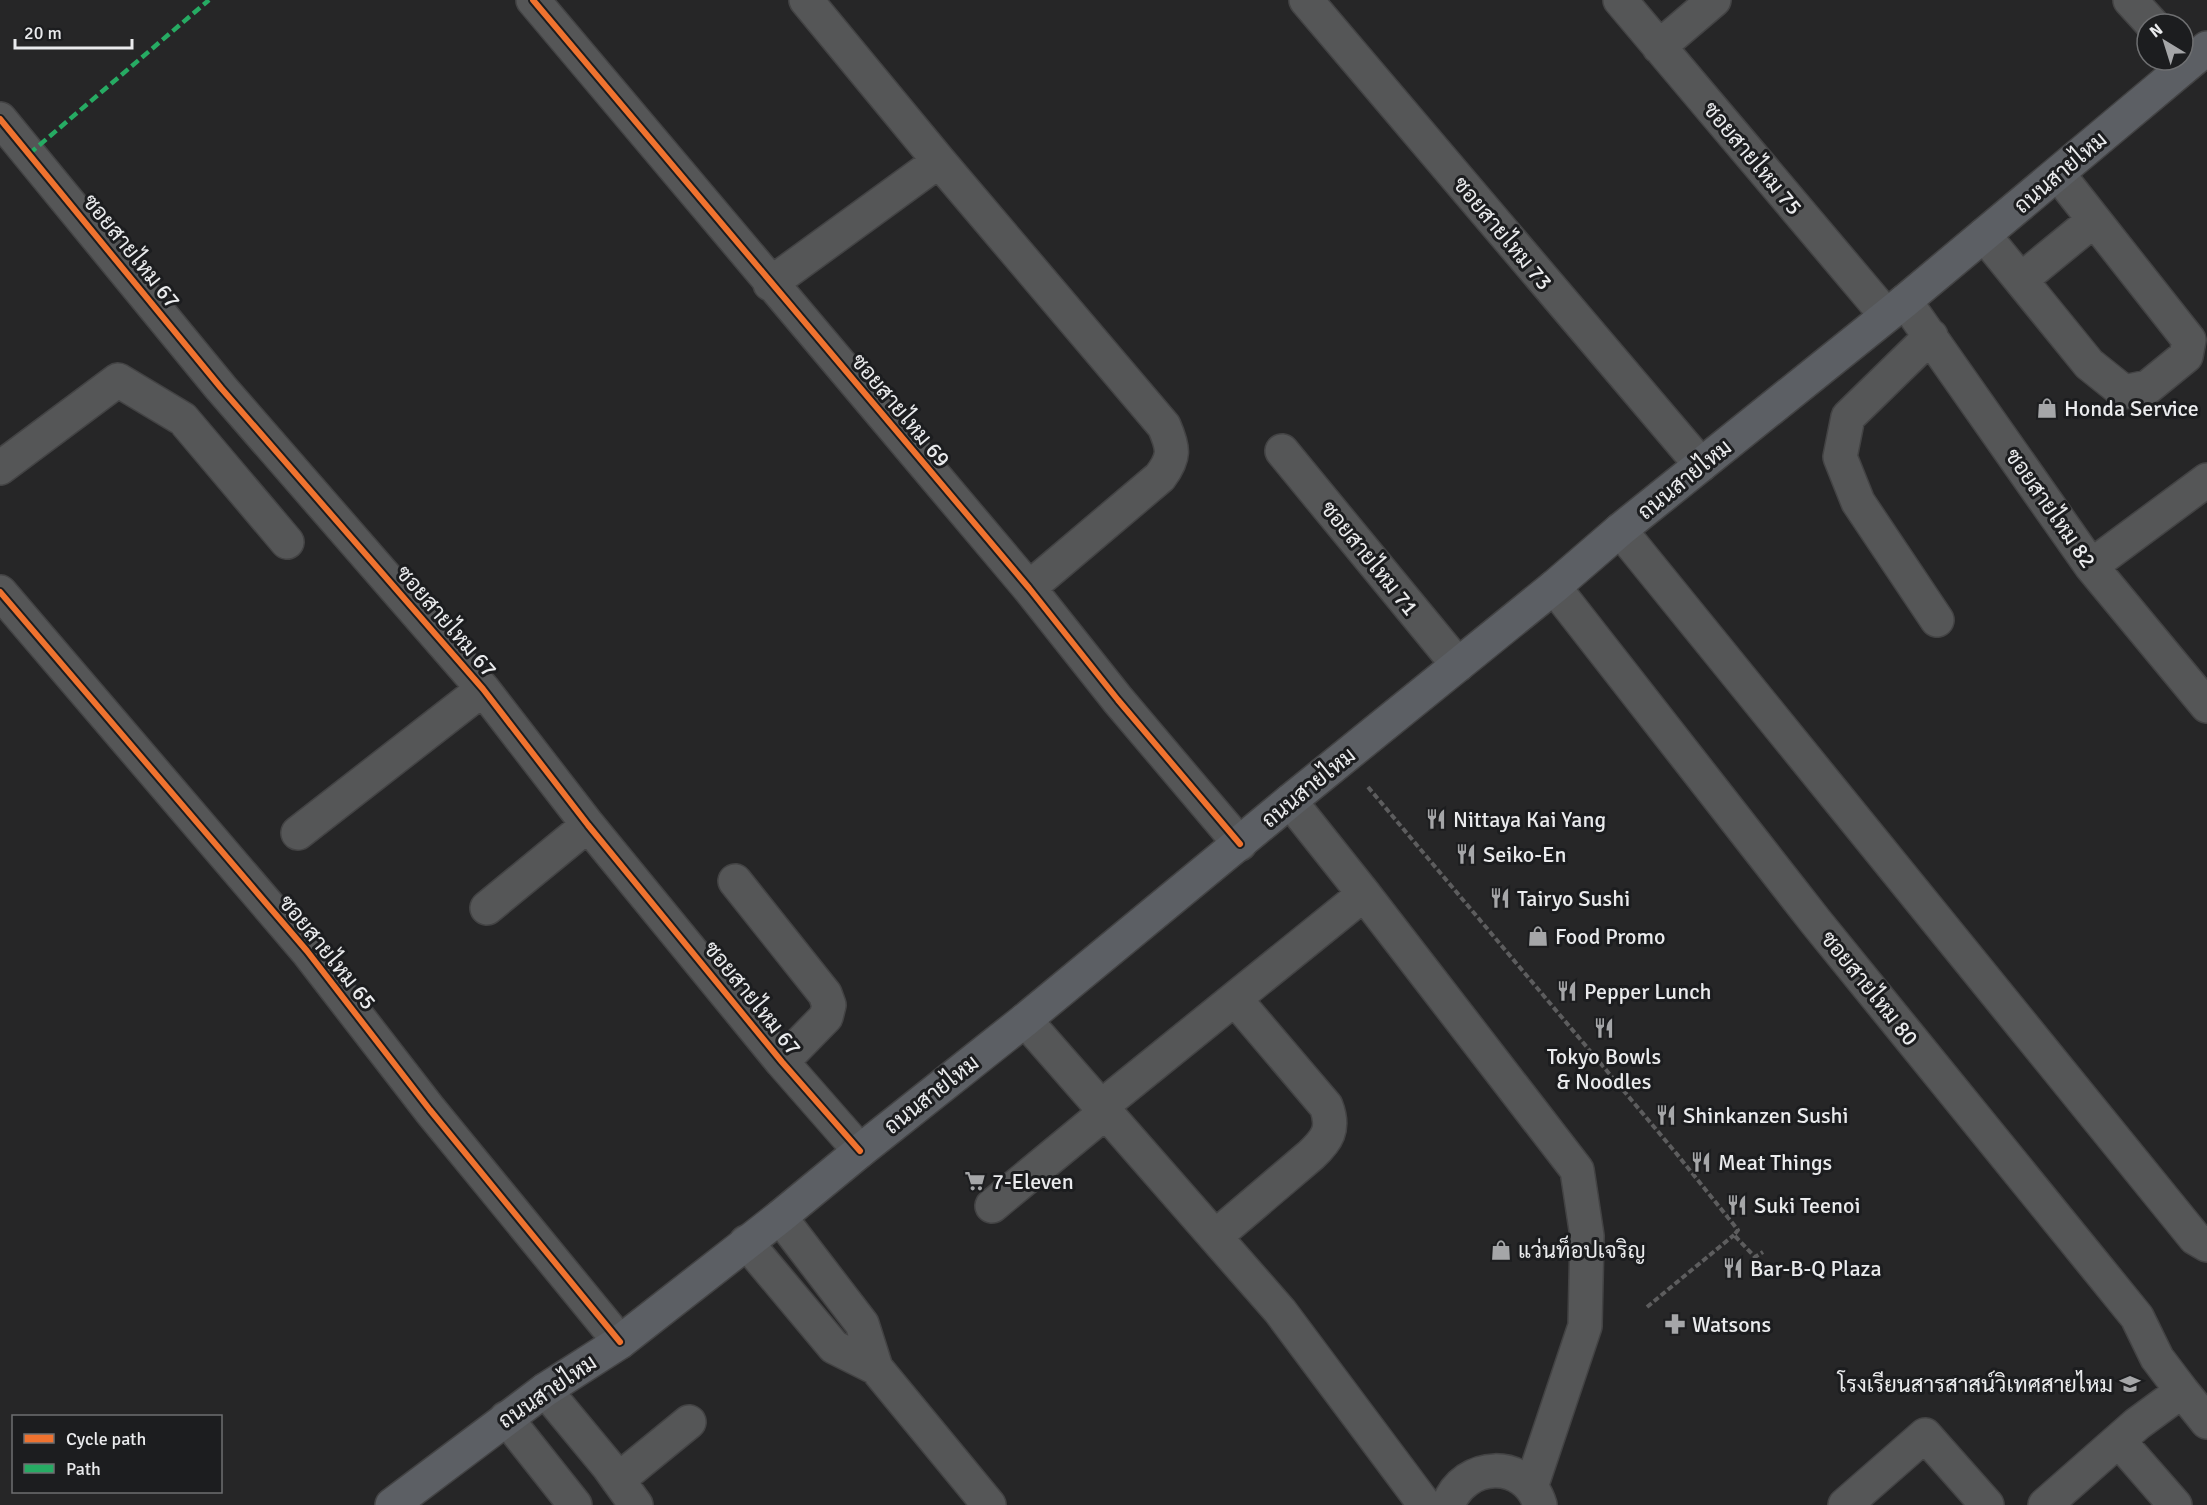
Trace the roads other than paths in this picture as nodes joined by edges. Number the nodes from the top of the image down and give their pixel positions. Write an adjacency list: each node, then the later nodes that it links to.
1 (533, 0): 16 (street, ซอยสายไหม 69)
2 (806, 0): 11 (street)
3 (1306, 0): 22 (street, ซอยสายไหม 73)
4 (1620, 0): 8 (street, ซอยสายไหม 75)
5 (1714, 0): 8 (street)
6 (2130, 0): 7 (street)
7 (2141, 12)
8 (1659, 47): 17 (street, ซอยสายไหม 75)
9 (2175, 72): 12 (main road, ถนนสายไหม)
10 (0, 119): 19 (street, ซอยสายไหม 67)
11 (939, 161): 16 (street); 29 (street)
12 (2058, 174): 13 (street); 14 (main road, ถนนสายไหม)
13 (2094, 220): 15 (street); 15 (street)
14 (1984, 235): 15 (street); 17 (main road, ถนนสายไหม)
15 (2022, 279)
16 (770, 284): 29 (street, ซอยสายไหม 69)
17 (1896, 308): 18 (street, ซอยสายไหม 82); 22 (main road, ถนนสายไหม)
18 (1931, 336): 27 (street, ซอยสายไหม 82); 31 (street)
19 (220, 388): 20 (street); 33 (street, ซอยสายไหม 67)
20 (183, 419): 23 (street); 26 (street)
21 (1282, 452): 32 (street, ซอยสายไหม 71)
22 (1701, 465): 25 (main road, ถนนสายไหม)
23 (0, 468)
24 (2207, 480): 27 (street)
25 (1620, 530): 28 (main road, ถนนสายไหม); 51 (street)
26 (287, 542)
27 (2091, 566): 34 (street, ซอยสายไหม 82)
28 (1554, 587): 32 (main road, ถนนสายไหม); 55 (street, ซอยสายไหม 80)
29 (1029, 588): 38 (street, ซอยสายไหม 69)
30 (0, 592): 52 (street, ซอยสายไหม 65)
31 (1937, 620)
32 (1458, 665): 35 (main road, ถนนสายไหม)
33 (483, 689): 36 (street, ซอยสายไหม 67); 37 (street)
34 (2207, 706)
35 (1290, 801): 38 (main road, ถนนสายไหม); 40 (street)
36 (588, 825): 41 (street); 44 (street, ซอยสายไหม 67)
37 (298, 833)
38 (1240, 844): 43 (main road, ถนนสายไหม)
39 (735, 881): 44 (street)
40 (1365, 894): 42 (street); 61 (street)
41 (487, 908)
42 (1235, 999): 45 (street); 49 (street)
43 (1025, 1020): 45 (street); 46 (main road, ถนนสายไหม)
44 (782, 1062): 46 (street, ซอยสายไหม 67)
45 (1104, 1109): 47 (street); 49 (street)
46 (860, 1151): 48 (main road, ถนนสายไหม)
47 (992, 1206)
48 (780, 1217): 50 (main road, ถนนสายไหม); 53 (street)
49 (1216, 1236): 65 (street)
50 (746, 1242): 52 (main road, ถนนสายไหม); 53 (street)
51 (2207, 1245)
52 (620, 1342): 54 (main road, ถนนสายไหม)
53 (876, 1368): 64 (street)
54 (545, 1390): 56 (main road, ถนนสายไหม); 60 (street)
55 (2182, 1391): 58 (street, ซอยสายไหม 80); 59 (street)
56 (506, 1418): 62 (main road, ถนนสายไหม); 63 (street)
57 (689, 1422): 60 (street)
58 (2207, 1422)
59 (2119, 1441): 69 (street); 70 (street)
60 (627, 1492)
61 (1535, 1496): 66 (street)
62 (392, 1505)
63 (575, 1505)
64 (989, 1505)
65 (1425, 1505)
66 (1448, 1505)
67 (1845, 1505): 68 (street)
68 (1987, 1505)
69 (2045, 1505)
70 (2175, 1505)

